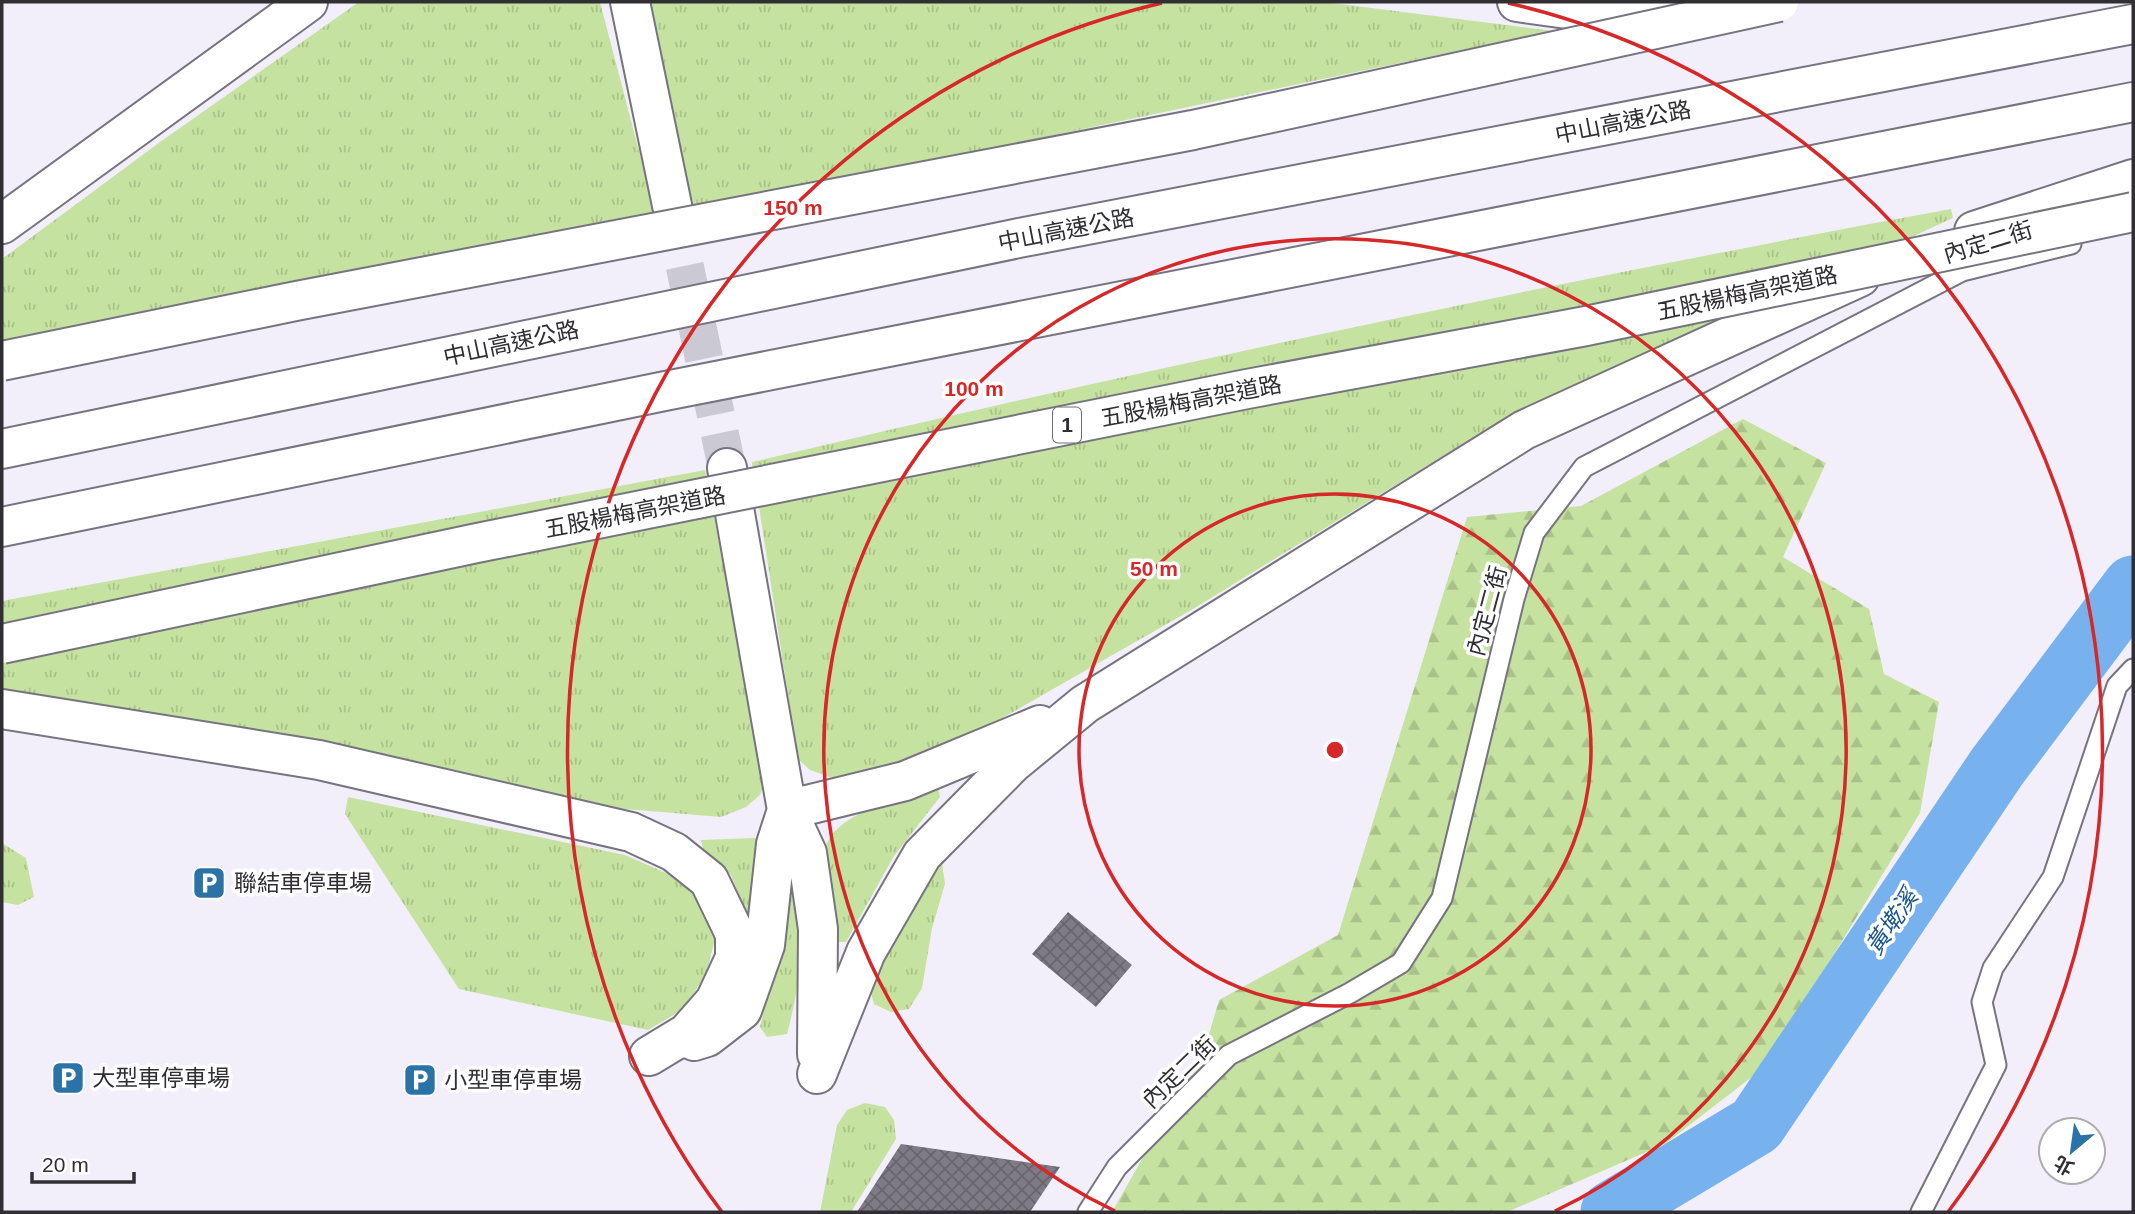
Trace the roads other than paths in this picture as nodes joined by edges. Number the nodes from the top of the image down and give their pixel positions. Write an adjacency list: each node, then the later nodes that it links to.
1 (308, 2): 11 (highway)
2 (630, 2): 9 (highway)
3 (1517, 2): 4 (highway)
4 (1772, 2)
5 (1779, 2): 13 (highway, bridge)
6 (2133, 24): 14 (highway, 中山高速公路)
7 (2133, 102): 16 (highway)
8 (2133, 179): 19 (highway)
9 (673, 210)
10 (2133, 212): 17 (highway, 五股楊梅高架道路 / 1, bridge)
11 (2, 224)
12 (2133, 228): 22 (lane, 內定二街)
13 (2, 361)
14 (2, 449)
15 (727, 468): 21 (highway)
16 (2, 527)
17 (2, 644)
18 (2133, 669): 23 (lane)
19 (1085, 704): 21 (highway); 21 (highway)
20 (2, 709): 21 (highway)
21 (787, 810)
22 (1088, 1212)
23 (1921, 1212)

